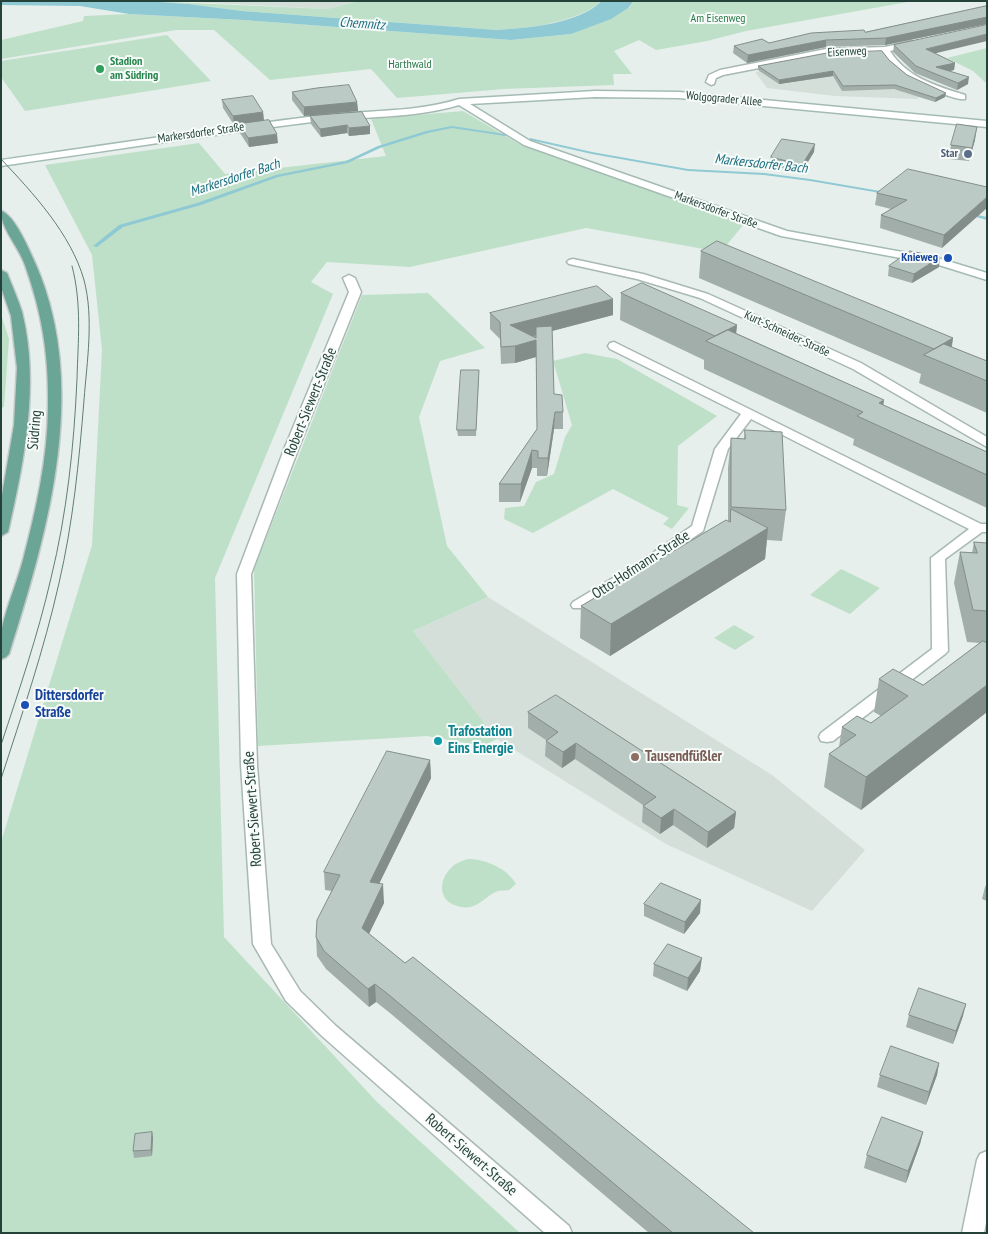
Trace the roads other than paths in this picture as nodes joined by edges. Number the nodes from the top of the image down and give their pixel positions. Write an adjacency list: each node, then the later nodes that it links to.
1 (917, 43): 2 (street, Eisenweg)
2 (885, 50): 3 (street, Eisenweg); 4 (street)
3 (711, 82)
4 (962, 97)
5 (460, 102): 6 (street, Wolgograder Allee); 7 (street, Markersdorfer Straße); 8 (street, Markersdorfer Straße); 13 (street, Markersdorfer Straße)
6 (987, 124)
7 (1, 153)
8 (1, 163)
9 (1, 214): 20 (main road, Südring)
10 (573, 262): 16 (street, Kurt-Schneider-Straße)
11 (1, 273): 18 (main road, Südring)
12 (349, 278): 23 (street, Robert-Siewert-Straße)
13 (987, 278)
14 (614, 346): 15 (street)
15 (748, 414): 17 (street); 19 (street, Otto-Hofmann-Straße)
16 (987, 443)
17 (983, 528): 21 (street)
18 (1, 532)
19 (578, 605)
20 (1, 654)
21 (827, 738)
22 (987, 1160): 24 (street)
23 (561, 1233)
24 (973, 1233)

